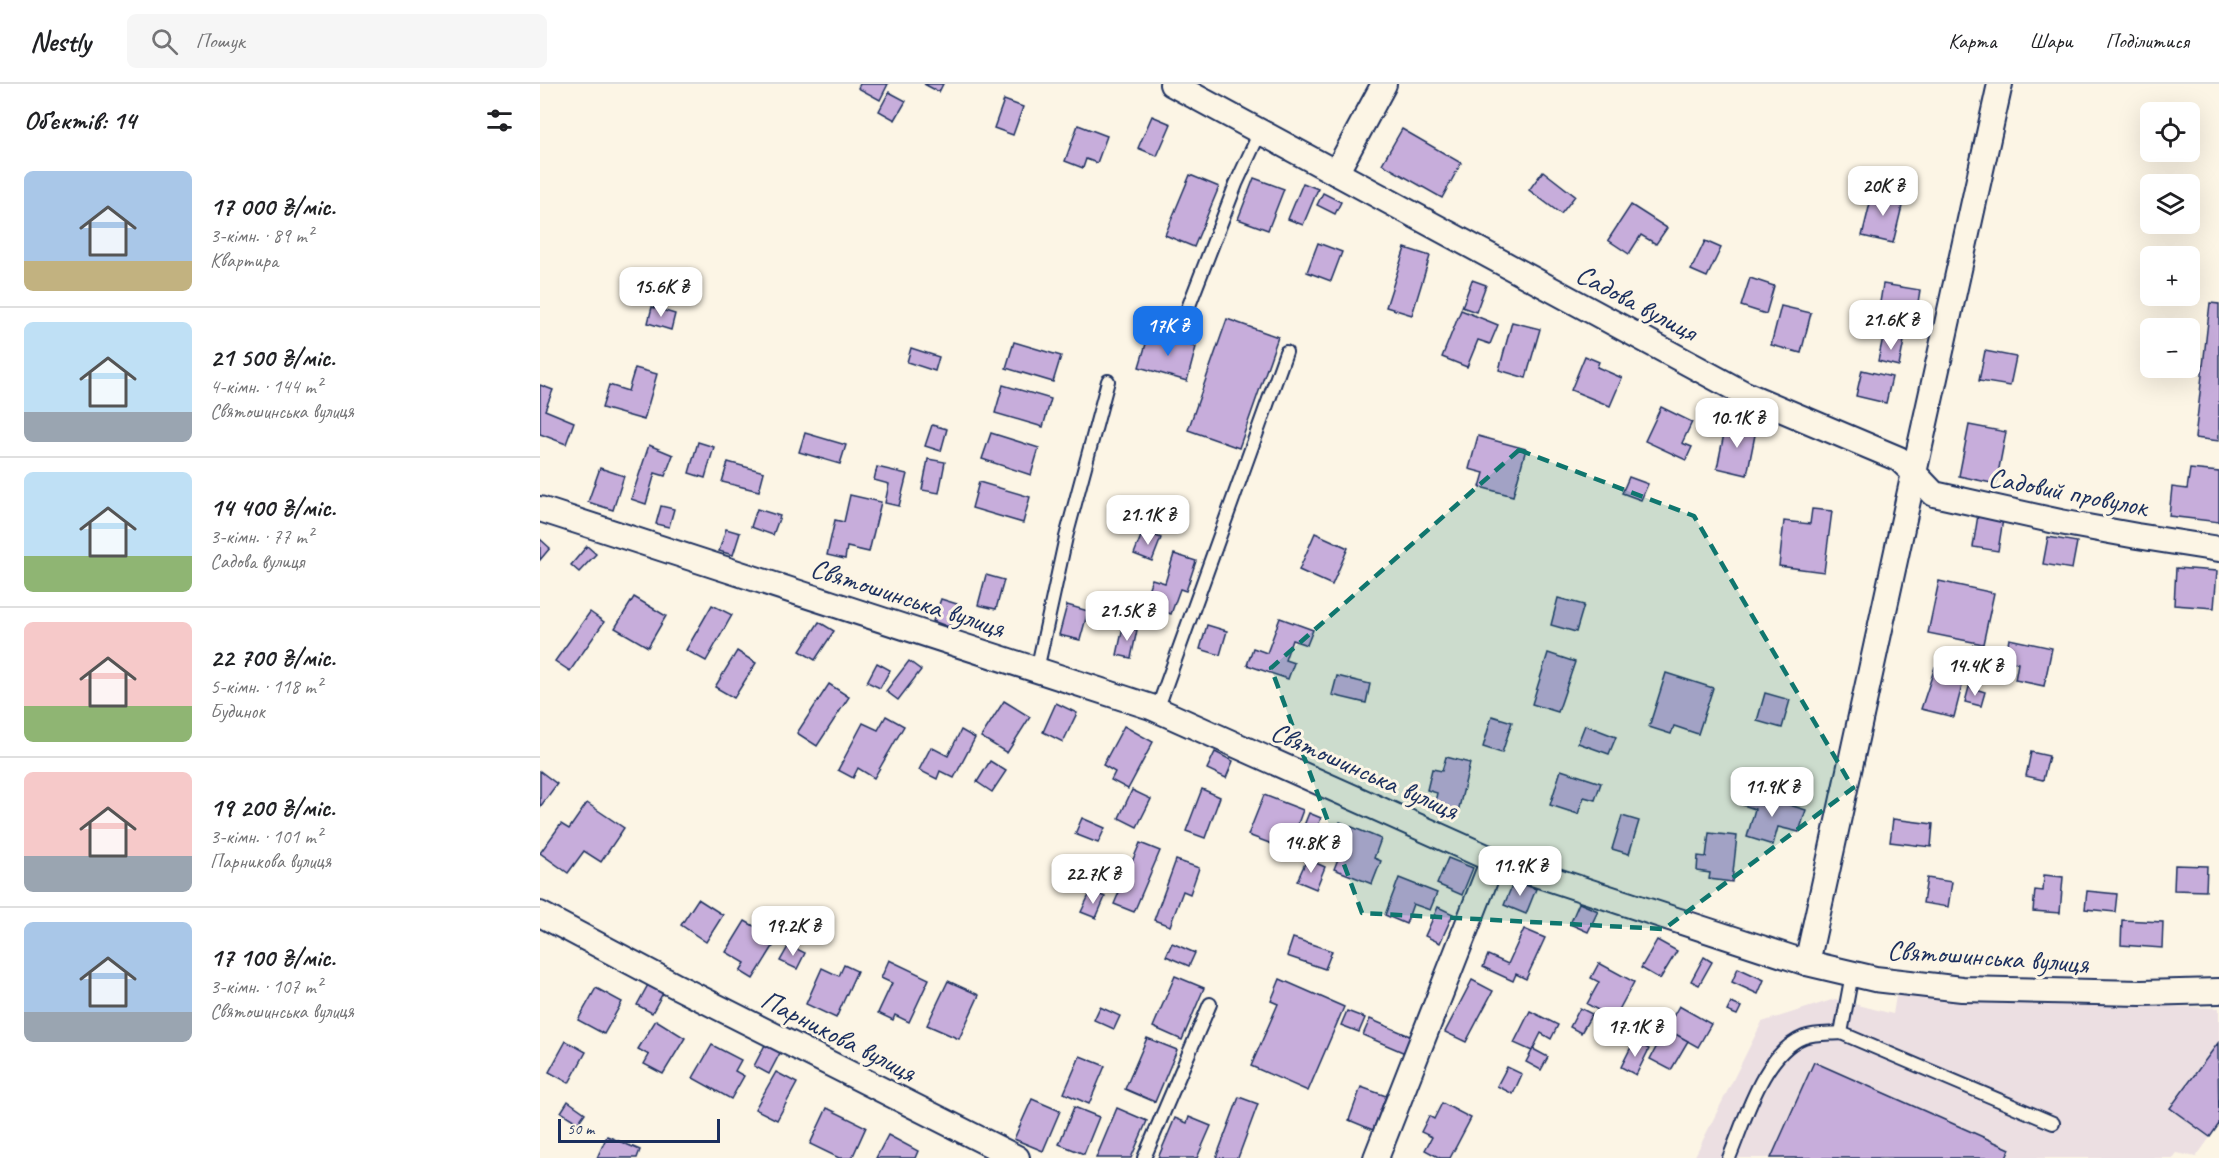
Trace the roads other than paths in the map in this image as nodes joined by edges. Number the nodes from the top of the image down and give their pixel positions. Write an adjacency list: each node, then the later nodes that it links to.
1 (1172, 84): 4 (street, Садова вулиця)
2 (1384, 84): 5 (street)
3 (2000, 84): 9 (street)
4 (1260, 132): 5 (street, Садова вулиця); 6 (lane)
5 (1336, 173): 9 (street, Садова вулиця)
6 (1184, 321)
7 (1286, 352): 13 (lane)
8 (1108, 381): 12 (lane)
9 (1914, 473): 11 (street, Садовий провулок); 16 (street)
10 (540, 509): 12 (street, Святошинська вулиця)
11 (2219, 549)
12 (1037, 670): 13 (street, Святошинська вулиця)
13 (1157, 710): 14 (street, Святошинська вулиця)
14 (1493, 860): 16 (street, Святошинська вулиця); 24 (street)
15 (540, 914): 22 (street, Парникова вулиця)
16 (1807, 963): 17 (street, Святошинська вулиця)
17 (1852, 974): 18 (street, Святошинська вулиця); 20 (lane)
18 (2219, 991)
19 (1210, 1004): 23 (lane)
20 (1841, 1033): 21 (lane); 25 (lane)
21 (2053, 1124)
22 (1017, 1158)
23 (1144, 1158)
24 (1376, 1158)
25 (1729, 1158)

